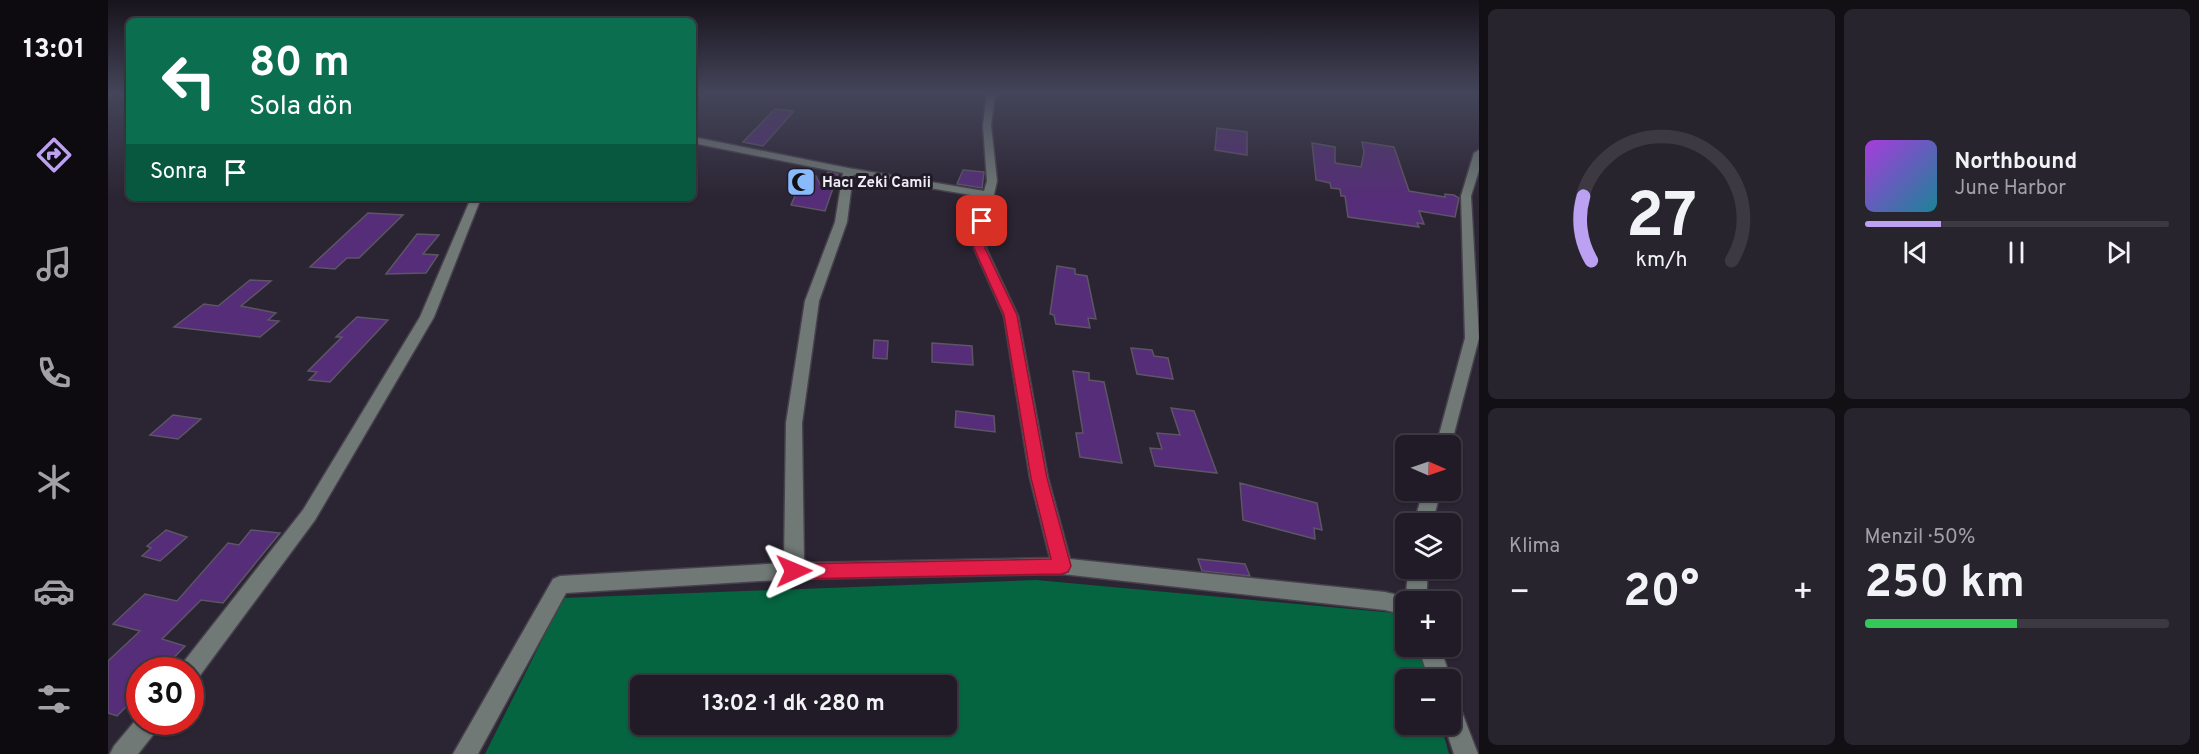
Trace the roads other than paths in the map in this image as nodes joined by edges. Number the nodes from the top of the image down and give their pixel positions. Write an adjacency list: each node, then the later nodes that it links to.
1 (987, 128): 5 (street)
2 (696, 141): 4 (street)
3 (1479, 153): 7 (street)
4 (848, 171): 5 (street); 9 (street)
5 (989, 195): 8 (street)
6 (475, 201): 11 (street)
7 (1447, 435)
8 (1062, 566): 9 (street); 10 (street)
9 (794, 571): 15 (street)
10 (1395, 603)
11 (202, 657)
12 (138, 735): 14 (street)
13 (1459, 735): 16 (street)
14 (122, 754)
15 (465, 754)
16 (1466, 754)

